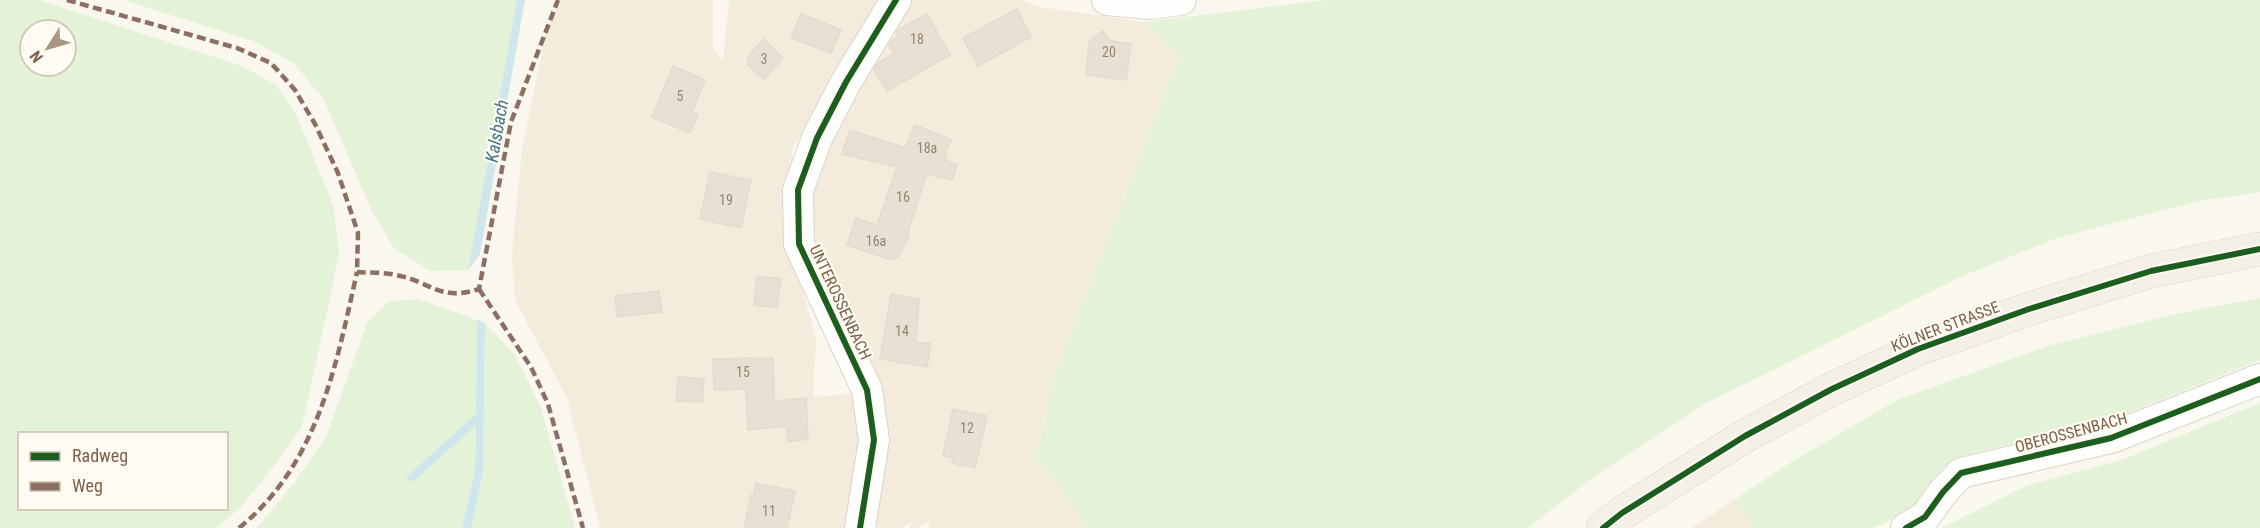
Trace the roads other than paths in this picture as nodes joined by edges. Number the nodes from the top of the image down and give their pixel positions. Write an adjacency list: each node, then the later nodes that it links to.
1 (896, 0): 6 (street, UNTEROSSENBACH)
2 (1107, 0): 3 (street)
3 (1181, 0)
4 (2260, 249): 7 (main road, KÖLNER STRASSE)
5 (2260, 380): 8 (street, OBEROSSENBACH)
6 (860, 528)
7 (1603, 528)
8 (1906, 528)

